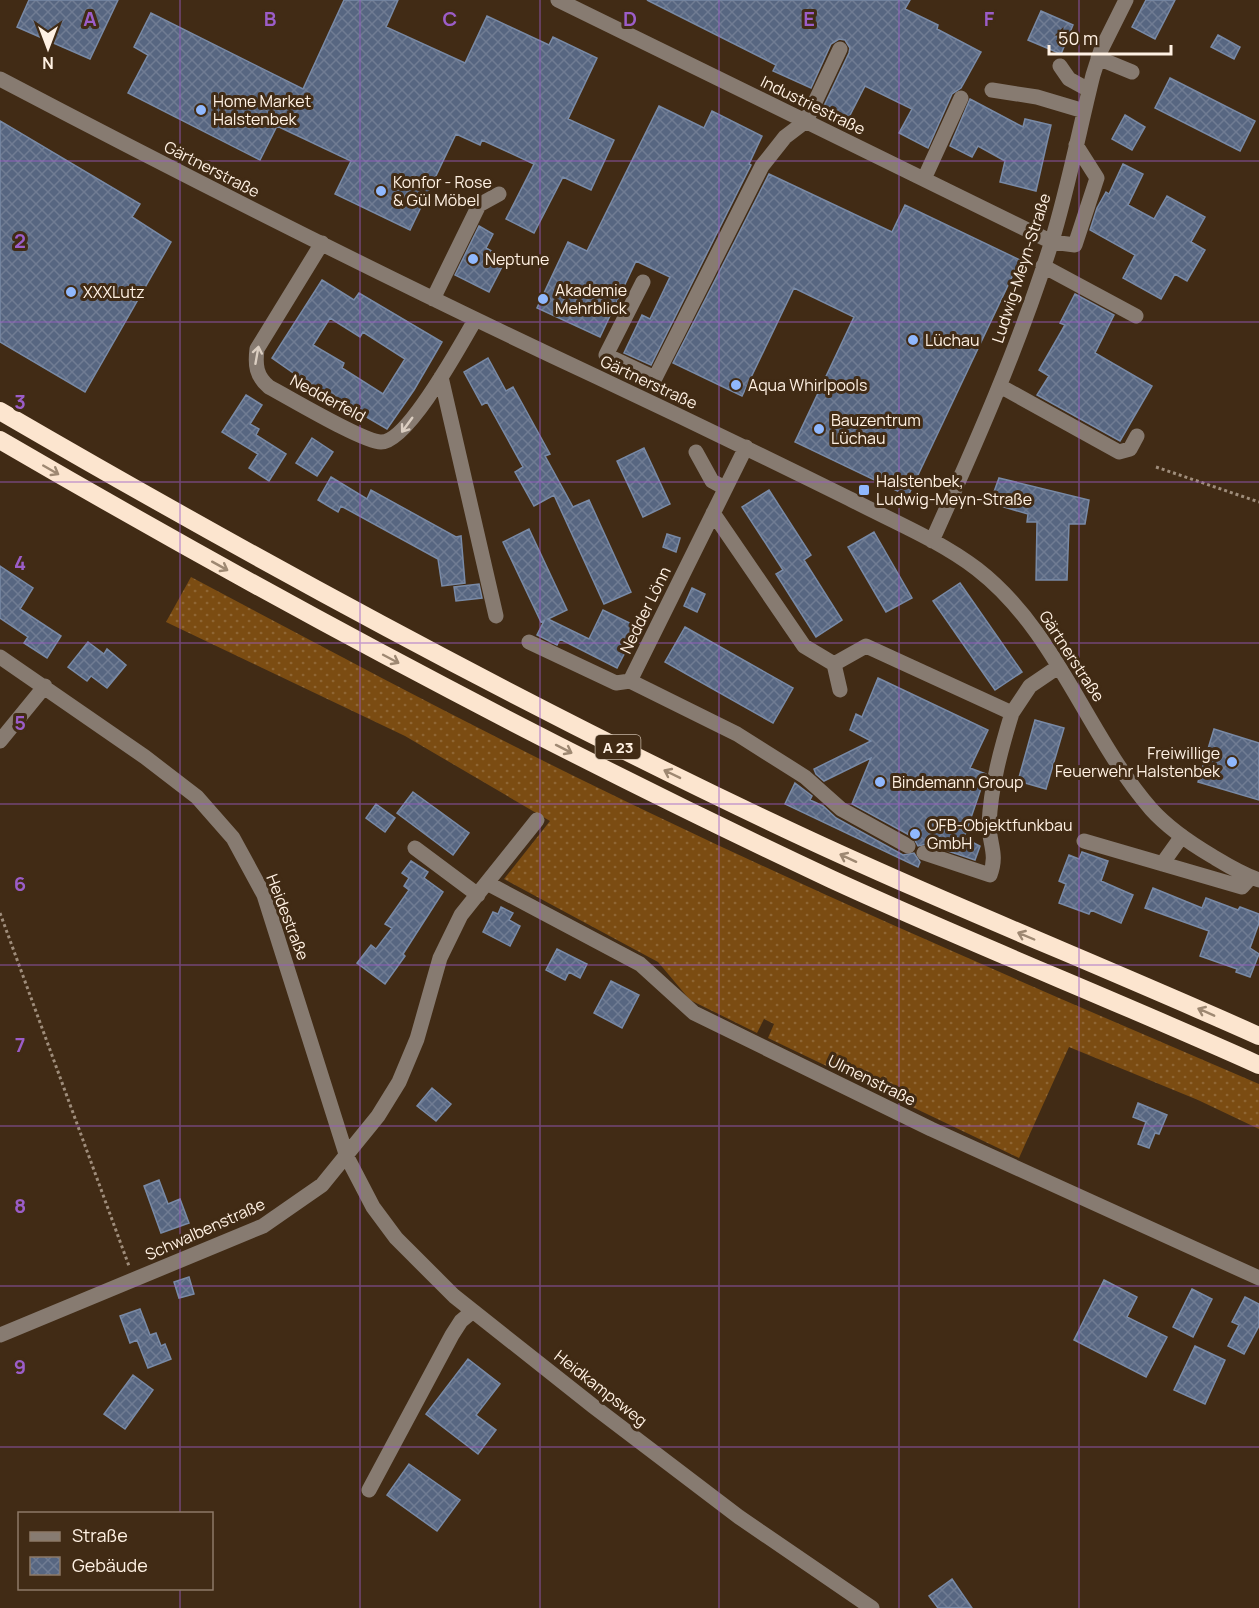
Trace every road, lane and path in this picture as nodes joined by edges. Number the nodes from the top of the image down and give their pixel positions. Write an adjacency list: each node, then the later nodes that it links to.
1 (1126, 0): 4 (street, Ludwig-Meyn-Straße)
2 (564, 1): 12 (street, Industriestraße)
3 (840, 49): 12 (street)
4 (1098, 58): 6 (street); 9 (street, Ludwig-Meyn-Straße)
5 (1060, 66): 9 (street)
6 (1132, 72)
7 (0, 79): 17 (street, Gärtnerstraße)
8 (992, 90): 11 (street)
9 (1089, 90): 11 (street, Ludwig-Meyn-Straße)
10 (961, 98): 14 (street)
11 (1084, 111): 13 (street, Ludwig-Meyn-Straße)
12 (806, 121): 14 (street, Industriestraße); 26 (street)
13 (1076, 145): 16 (street, Ludwig-Meyn-Straße); 16 (street)
14 (924, 179): 16 (street, Industriestraße)
15 (499, 194): 20 (street)
16 (1052, 242): 18 (street, Ludwig-Meyn-Straße)
17 (322, 243): 20 (street, Gärtnerstraße); 24 (street, Nedderfeld, one-way to 17)
18 (1043, 266): 21 (street); 27 (street, Ludwig-Meyn-Straße)
19 (643, 282): 23 (street)
20 (433, 299): 22 (street, Gärtnerstraße)
21 (1136, 316)
22 (475, 320): 24 (street, Nedderfeld); 25 (street, Gärtnerstraße)
23 (606, 355): 25 (street); 26 (street)
24 (441, 377): 39 (street)
25 (597, 377): 28 (street, Gärtnerstraße)
26 (655, 378): 28 (street)
27 (1000, 386): 30 (street); 38 (street, Ludwig-Meyn-Straße)
28 (643, 399): 32 (street, Gärtnerstraße)
29 (0, 411): 59 (highway, A 23, one-way to 29)
30 (1137, 436)
31 (0, 440): 60 (highway, A 23, one-way to 60)
32 (746, 447): 35 (street, Nedder Lönn); 38 (street, Gärtnerstraße)
33 (696, 452): 35 (street)
34 (1156, 467): 36 (path)
35 (725, 488): 37 (street, Nedder Lönn)
36 (1259, 502)
37 (713, 513): 42 (street); 44 (street, Nedder Lönn)
38 (932, 541): 43 (street, Gärtnerstraße)
39 (496, 616)
40 (529, 642): 44 (street)
41 (0, 657): 45 (street, Heidestraße)
42 (834, 664): 46 (street); 47 (street)
43 (1058, 667): 47 (street); 50 (street, Gärtnerstraße)
44 (630, 681): 52 (street, Nedder Lönn)
45 (45, 686): 48 (street); 61 (street, Heidestraße)
46 (840, 690)
47 (1012, 712): 54 (street)
48 (0, 741)
49 (537, 820): 57 (street, Schwalbenstraße)
50 (1182, 836): 55 (street); 56 (street, Gärtnerstraße)
51 (1084, 841): 55 (street, Gärtnerstraße)
52 (908, 846)
53 (415, 848): 57 (street, Ulmenstraße)
54 (924, 854)
55 (1162, 864): 56 (street, Gärtnerstraße)
56 (1255, 879)
57 (482, 889): 61 (street, Schwalbenstraße); 62 (street, Ulmenstraße)
58 (0, 912): 63 (path)
59 (1259, 1036)
60 (1259, 1065)
61 (347, 1156): 63 (street, Schwalbenstraße); 64 (street, Heidkampsweg)
62 (1259, 1278)
63 (133, 1279): 65 (street, Schwalbenstraße)
64 (473, 1311): 66 (street); 67 (street, Heidkampsweg)
65 (0, 1335)
66 (369, 1490)
67 (872, 1608)

